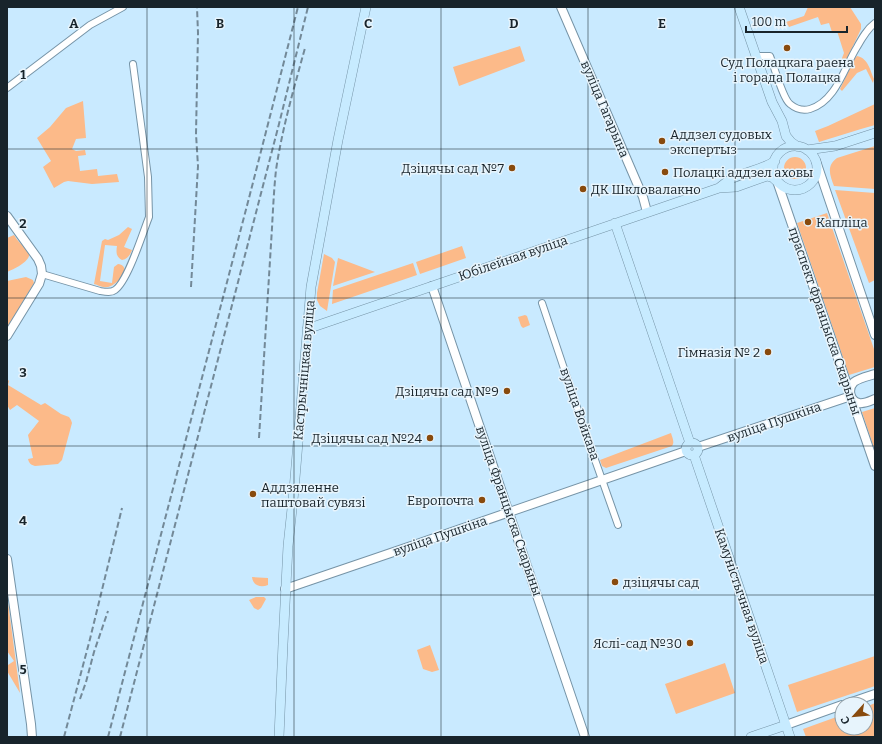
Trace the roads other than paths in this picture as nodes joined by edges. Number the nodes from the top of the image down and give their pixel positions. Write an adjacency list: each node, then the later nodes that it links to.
1 (123, 7): 8 (street)
2 (366, 7): 24 (main road, Кастрычніцкая вуліца)
3 (561, 7): 18 (street, вуліца Гагарына)
4 (739, 7): 6 (main road)
5 (875, 23): 6 (street)
6 (756, 56): 9 (main road)
7 (133, 64): 21 (street)
8 (7, 88)
9 (772, 102): 12 (main road); 13 (main road)
10 (875, 133): 11 (main road)
11 (835, 146): 12 (main road); 15 (main road)
12 (802, 148): 13 (main road); 15 (main road)
13 (780, 153): 14 (main road)
14 (775, 161): 16 (main road); 17 (main road, Юбілейная вуліца)
15 (817, 166): 16 (main road); 25 (street)
16 (777, 180): 17 (main road, Юбілейная вуліца); 28 (street, праспект Францыска Скарыны)
17 (719, 188): 18 (main road, Юбілейная вуліца)
18 (647, 212): 20 (main road, Юбілейная вуліца)
19 (7, 216): 21 (street)
20 (615, 223): 22 (main road, Юбілейная вуліца); 30 (main road, Камуністычная вуліца)
21 (42, 274): 26 (street)
22 (432, 286): 24 (main road, Юбілейная вуліца); 33 (street, вуліца Францыска Скарыны)
23 (542, 303): 32 (street, вуліца Войкава)
24 (307, 329): 36 (main road, Кастрычніцкая вуліца)
25 (875, 335)
26 (7, 336)
27 (875, 374): 28 (street)
28 (851, 396): 29 (street); 30 (street, вуліца Пушкіна); 31 (street, праспект Францыска Скарыны)
29 (875, 400)
30 (692, 449): 32 (street, вуліца Пушкіна); 38 (main road, Камуністычная вуліца)
31 (875, 466)
32 (602, 480): 33 (street, вуліца Пушкіна); 34 (street, вуліца Войкава)
33 (509, 512): 36 (street, вуліца Пушкіна); 41 (street, вуліца Францыска Скарыны)
34 (618, 525)
35 (7, 559): 39 (street)
36 (285, 589): 40 (main road, Кастрычніцкая вуліца)
37 (834, 709): 38 (street)
38 (786, 725): 42 (main road); 43 (main road, Камуністычная вуліца)
39 (32, 737)
40 (279, 737)
41 (585, 737)
42 (751, 737)
43 (790, 737)

